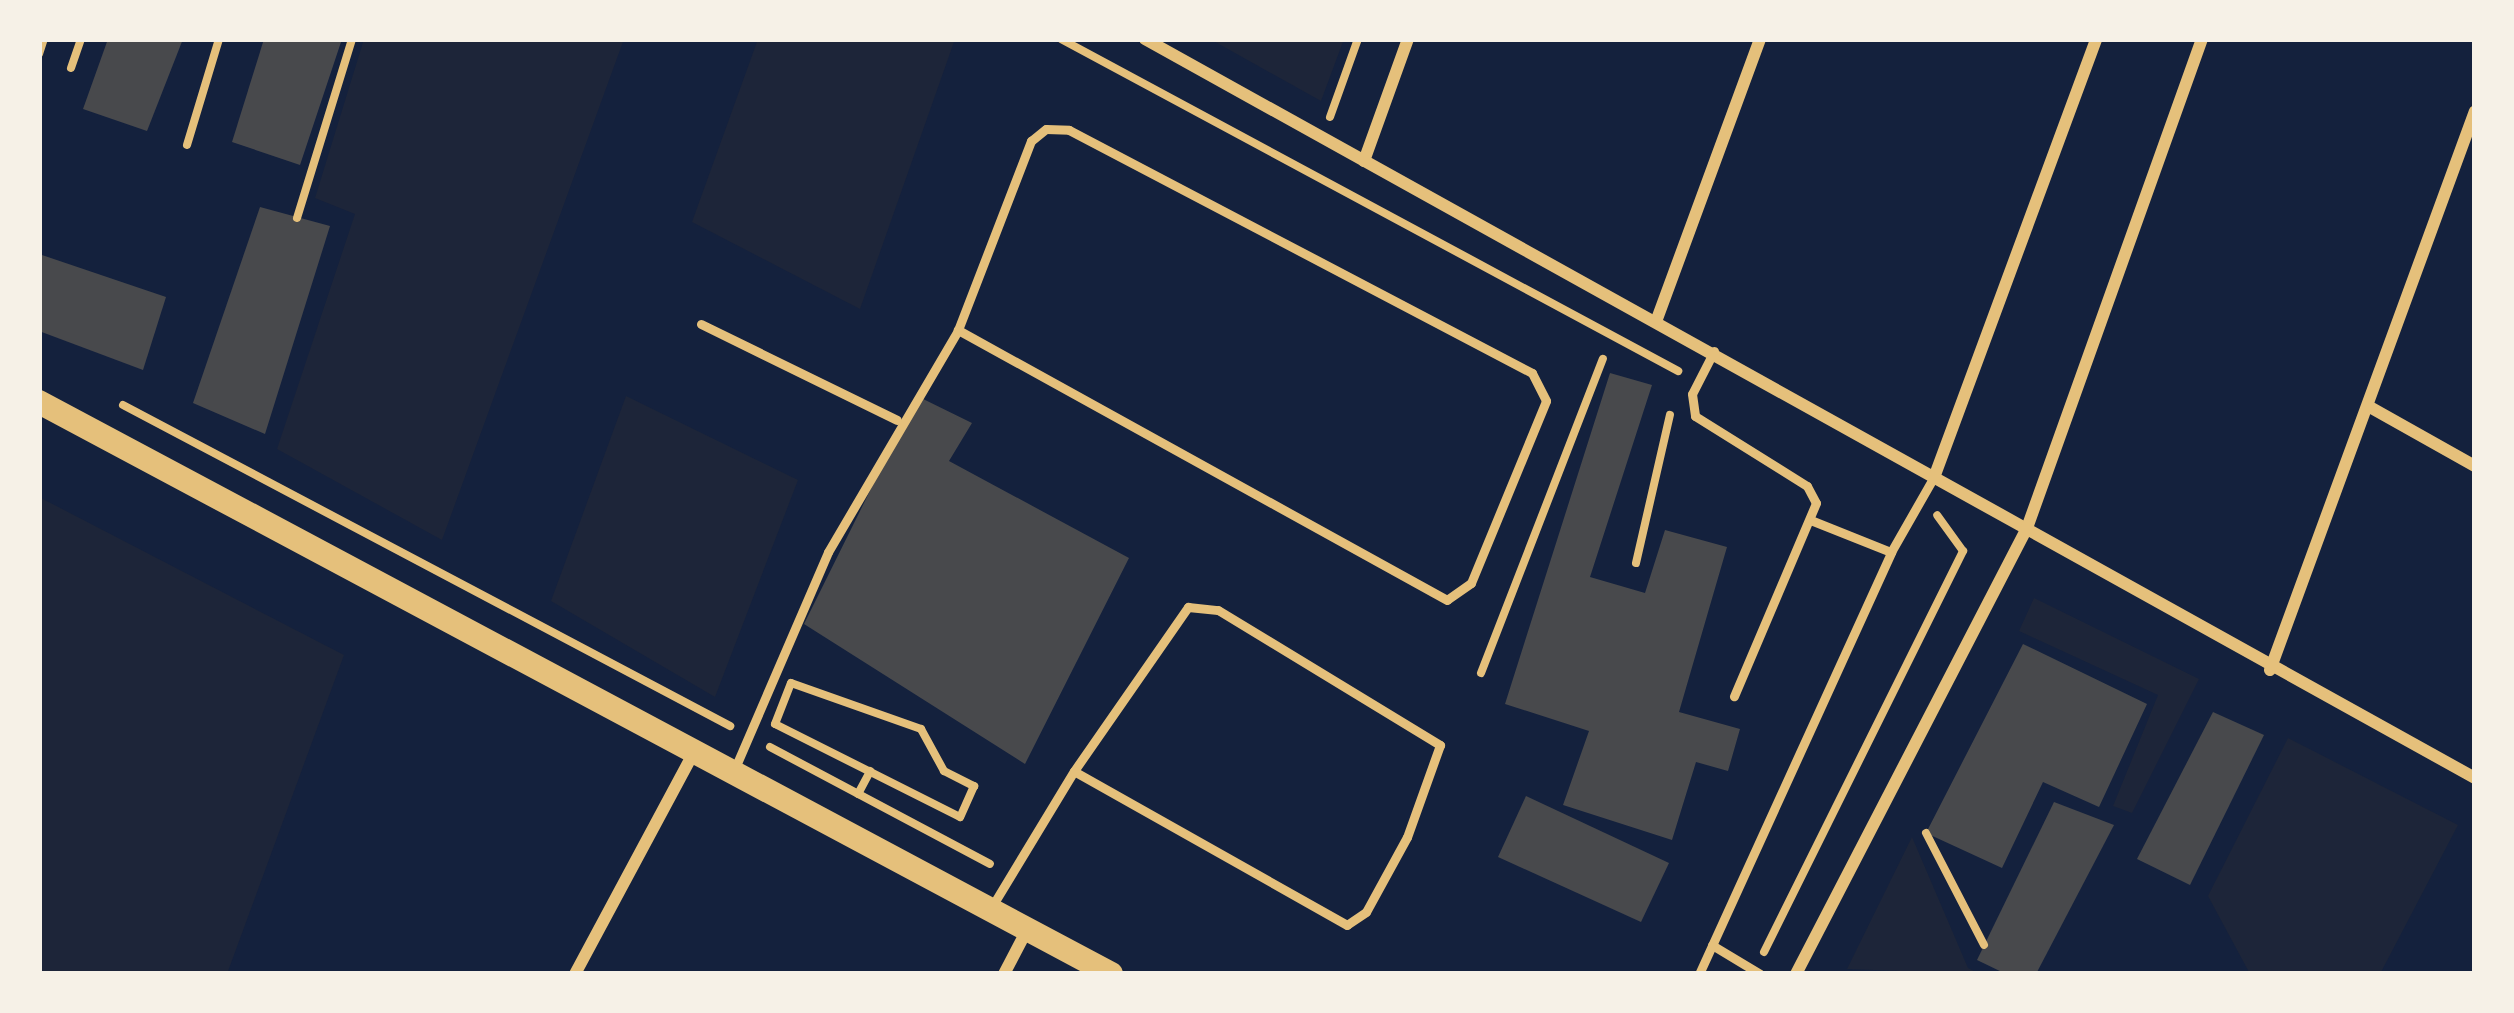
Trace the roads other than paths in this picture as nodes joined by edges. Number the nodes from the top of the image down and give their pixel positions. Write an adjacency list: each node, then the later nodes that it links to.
1 (1145, 39): 8 (street)
2 (1408, 39): 8 (street)
3 (1760, 39): 9 (street)
4 (2096, 39): 17 (street)
5 (2202, 39): 19 (street)
6 (2475, 111): 7 (street)
7 (2469, 149): 14 (street)
8 (1364, 161): 9 (street)
9 (1657, 319): 12 (street)
10 (701, 324): 15 (lane)
11 (958, 330): 11 (lane); 15 (lane)
12 (1714, 351): 17 (street); 18 (lane)
13 (39, 403): 23 (main road)
14 (2368, 406): 16 (street); 21 (street)
15 (897, 419): 24 (lane)
16 (2475, 466)
17 (1935, 475): 19 (street); 20 (lane)
18 (1813, 521): 20 (lane); 22 (lane)
19 (2027, 528): 21 (street); 35 (street)
20 (1891, 552): 29 (lane)
21 (2270, 670): 26 (street)
22 (1734, 697)
23 (696, 747): 24 (main road); 31 (street)
24 (735, 768): 27 (main road)
25 (1074, 771): 25 (lane); 27 (lane)
26 (2475, 778)
27 (991, 908): 28 (main road)
28 (1028, 928): 32 (street); 33 (main road)
29 (1712, 945): 30 (lane); 34 (lane)
30 (1757, 973)
31 (575, 974)
32 (1004, 974)
33 (1111, 974)
34 (1699, 974)
35 (1796, 974)

